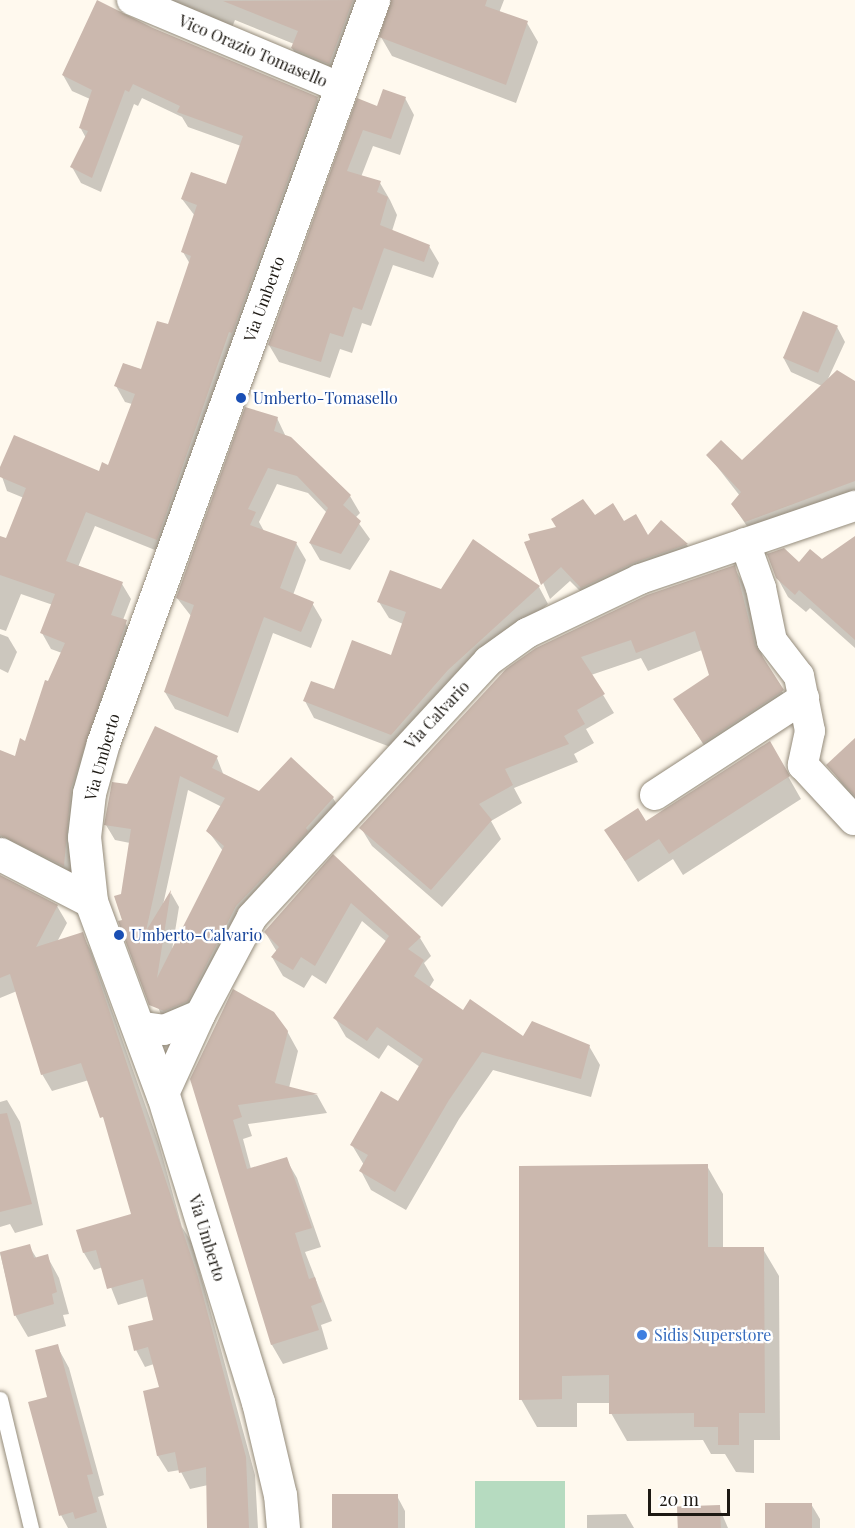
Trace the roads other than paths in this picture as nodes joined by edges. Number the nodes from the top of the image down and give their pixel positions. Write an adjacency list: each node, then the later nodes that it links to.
1 (132, 0): 3 (street, Vico Orazio Tomasello)
2 (373, 0): 3 (main road, Via Umberto)
3 (341, 88): 10 (main road, Via Umberto)
4 (855, 506): 5 (street, Via Calvario)
5 (745, 543): 6 (street); 11 (street, Via Calvario)
6 (804, 698): 7 (street); 8 (street)
7 (655, 795)
8 (854, 820)
9 (0, 854): 10 (main road)
10 (91, 901): 12 (main road, Via Umberto)
11 (200, 1015): 12 (street); 13 (street, Via Calvario)
12 (137, 1026): 13 (main road, Via Umberto)
13 (163, 1096): 16 (main road, Via Umberto)
14 (0, 1399): 15 (lane)
15 (31, 1528)
16 (283, 1528)

